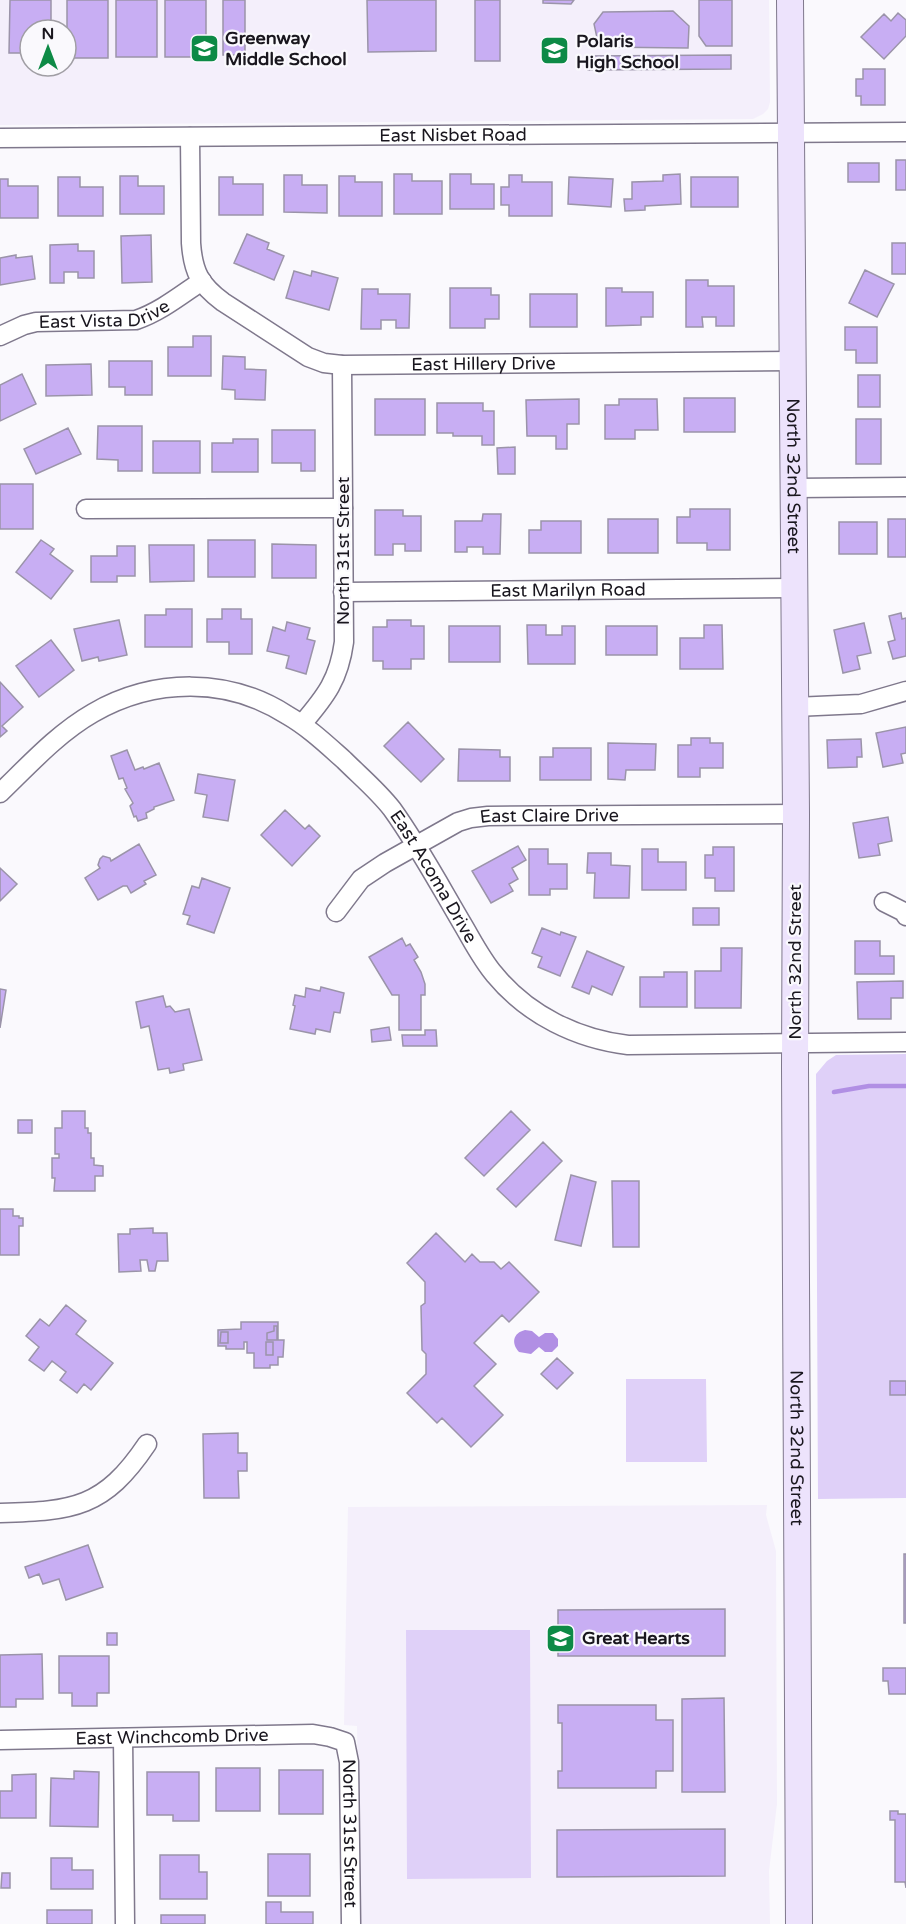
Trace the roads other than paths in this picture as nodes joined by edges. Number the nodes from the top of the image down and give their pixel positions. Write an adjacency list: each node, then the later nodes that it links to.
1 (790, 0): 2 (main road, North 32nd Street)
2 (790, 132): 3 (street, East Nisbet Road); 4 (street, East Nisbet Road); 8 (main road, North 32nd Street)
3 (906, 132)
4 (190, 137): 5 (street, East Nisbet Road); 6 (street)
5 (0, 138)
6 (201, 281): 7 (street, East Vista Drive); 9 (street, East Hillery Drive)
7 (0, 336)
8 (792, 361): 9 (street, East Hillery Drive); 11 (main road, North 32nd Street)
9 (342, 365): 12 (street, North 31st Street)
10 (906, 487): 11 (street)
11 (794, 488): 14 (main road, North 32nd Street)
12 (343, 508): 13 (street); 15 (street, North 31st Street)
13 (86, 509)
14 (794, 588): 15 (street, East Marilyn Road); 17 (main road, North 32nd Street)
15 (343, 592): 18 (street, North 31st Street)
16 (906, 691): 17 (street)
17 (795, 707): 20 (main road, North 32nd Street)
18 (302, 724): 19 (street, East Acoma Drive); 21 (street, East Acoma Drive)
19 (0, 793)
20 (796, 814): 21 (street, East Claire Drive); 26 (main road, North 32nd Street)
21 (415, 845): 23 (street, East Claire Drive); 26 (street, East Acoma Drive)
22 (884, 902): 24 (street)
23 (336, 912)
24 (906, 916)
25 (906, 1042): 26 (street, East Acoma Drive)
26 (795, 1044): 34 (main road, North 32nd Street)
27 (147, 1444): 28 (street)
28 (0, 1513)
29 (123, 1738): 30 (street, East Winchcomb Drive); 31 (street, East Winchcomb Drive); 32 (street)
30 (0, 1740)
31 (345, 1742): 33 (street, North 31st Street)
32 (125, 1924)
33 (351, 1924)
34 (799, 1924)

